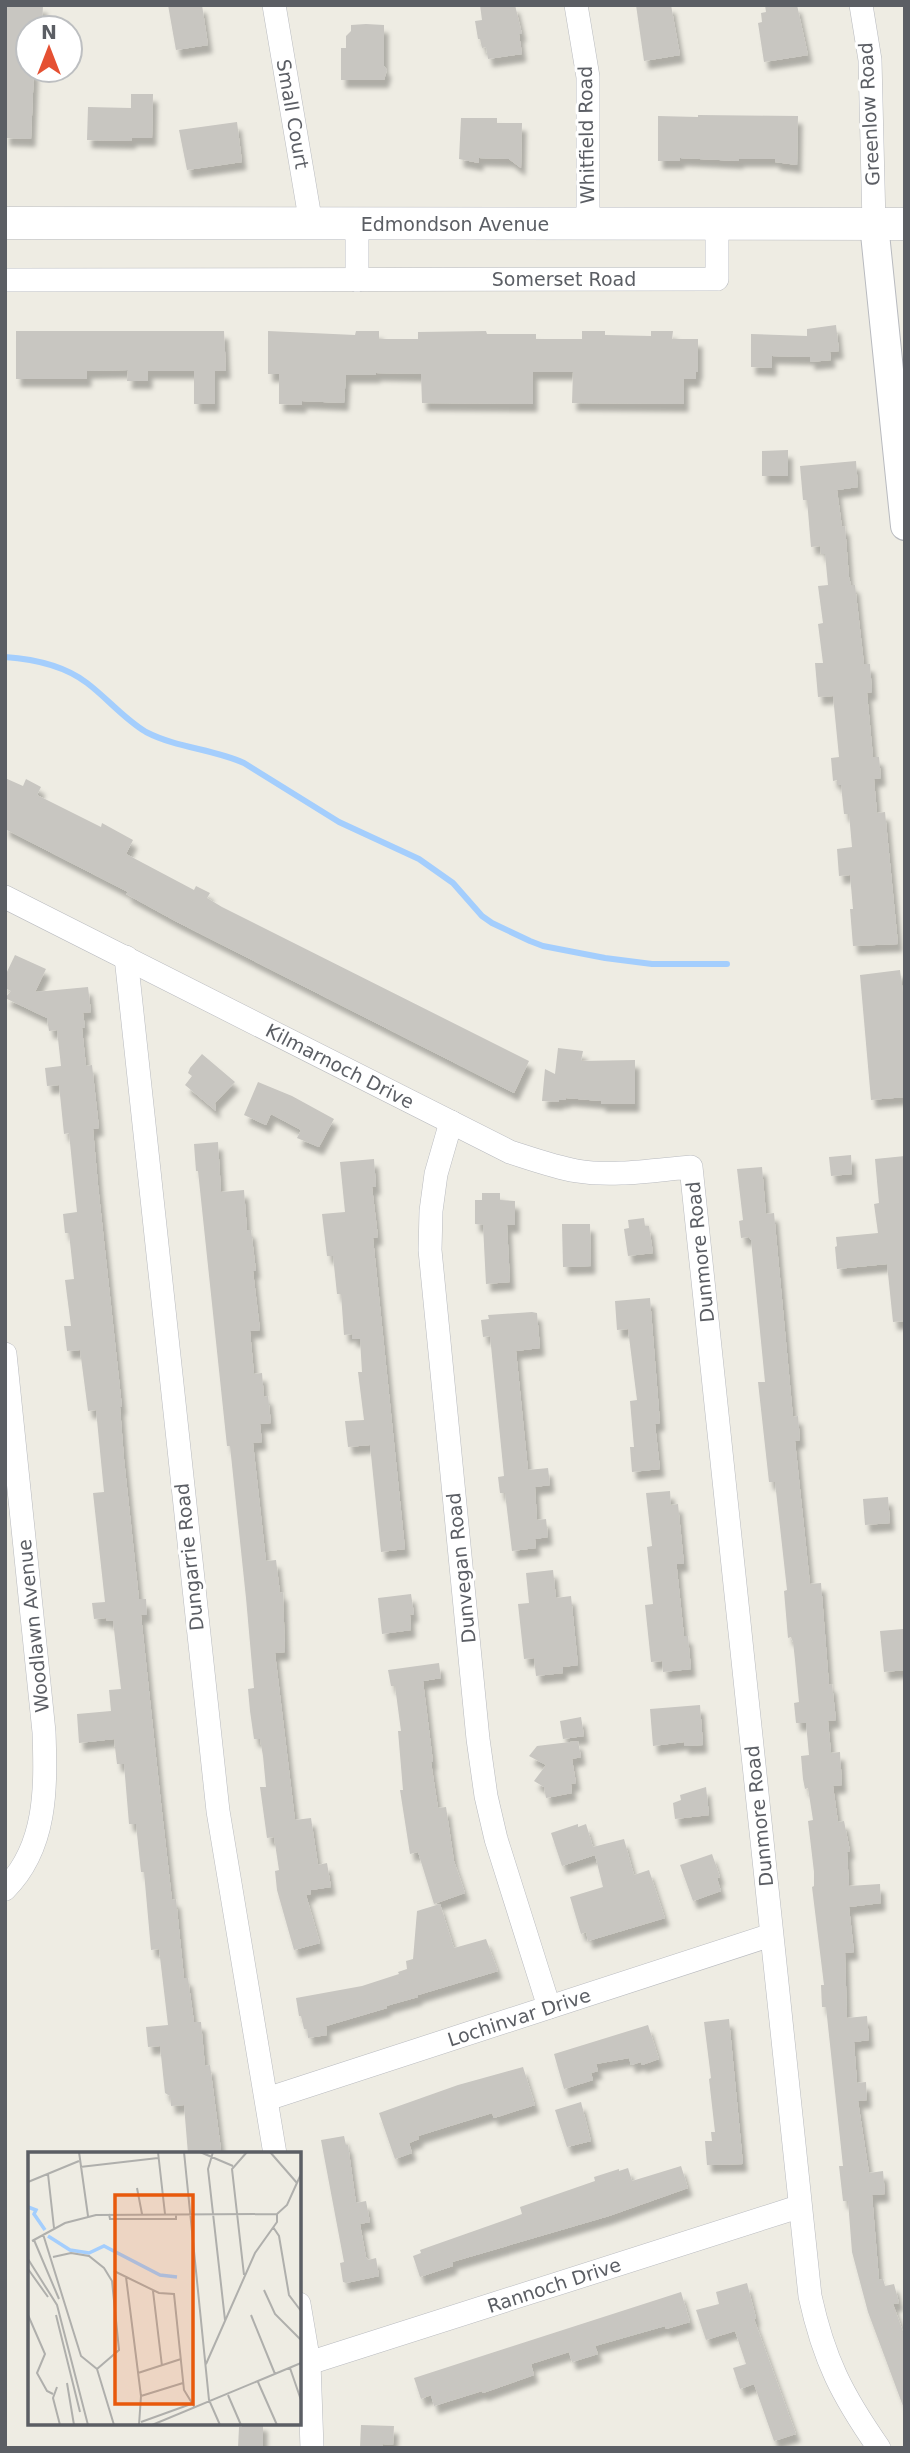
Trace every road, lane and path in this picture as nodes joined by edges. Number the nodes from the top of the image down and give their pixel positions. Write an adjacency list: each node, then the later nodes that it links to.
1 (274, 5): 6 (street, Small Court)
2 (576, 5): 5 (street, Whitfield Road)
3 (861, 5): 9 (street, Greenlow Road)
4 (5, 223): 6 (main road, Edmondson Avenue)
5 (588, 223): 7 (main road, Edmondson Avenue); 8 (main road, Edmondson Avenue)
6 (311, 224): 7 (main road, Edmondson Avenue)
7 (357, 224): 12 (street)
8 (717, 224): 9 (main road, Edmondson Avenue); 12 (street, Somerset Road)
9 (874, 224): 10 (main road, Edmondson Avenue); 13 (street)
10 (905, 224)
11 (5, 280): 12 (street, Somerset Road)
12 (357, 280)
13 (905, 526)
14 (5, 897): 15 (street, Kilmarnoch Drive)
15 (126, 957): 16 (street, Kilmarnoch Drive); 22 (street, Dungarrie Road)
16 (451, 1122): 17 (street, Kilmarnoch Drive); 21 (street, Dunvegan Road)
17 (691, 1167): 20 (street, Dunmore Road)
18 (5, 1354): 19 (street, Woodlawn Avenue)
19 (5, 1889)
20 (771, 1935): 21 (street, Lochinvar Drive); 24 (street, Dunmore Road)
21 (549, 2007): 22 (street, Lochinvar Drive)
22 (267, 2099): 23 (street, Dungarrie Road)
23 (275, 2152)
24 (799, 2207): 26 (street, Rannoch Drive); 28 (street, Dunmore Road)
25 (301, 2316): 26 (street)
26 (309, 2363): 27 (street)
27 (312, 2448)
28 (879, 2448)

